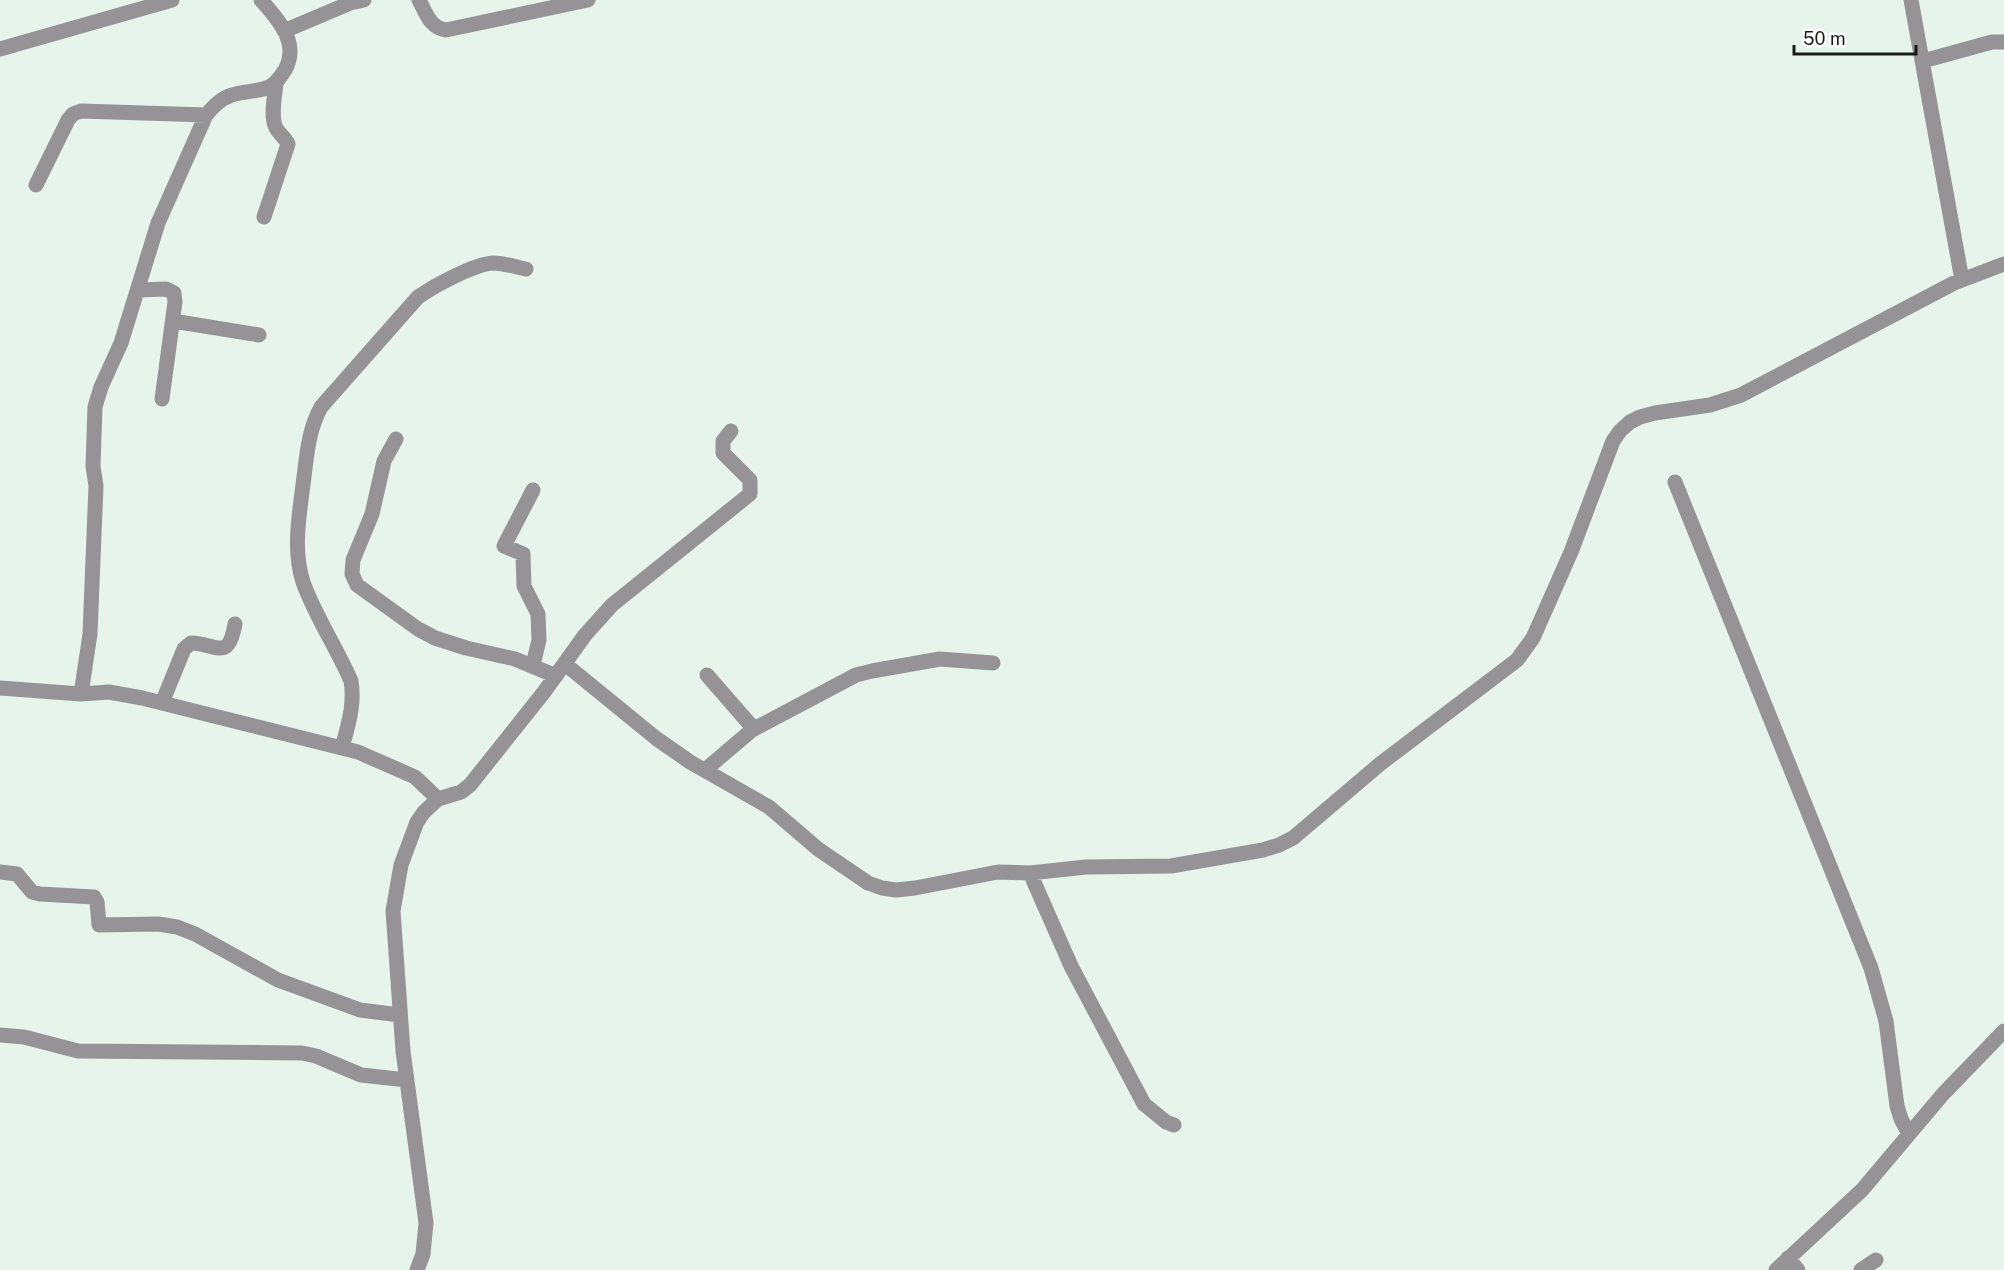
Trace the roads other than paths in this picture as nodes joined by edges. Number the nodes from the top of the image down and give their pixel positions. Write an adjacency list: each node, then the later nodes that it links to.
1 (172, 0): 9 (street)
2 (261, 0): 7 (street)
3 (364, 0): 7 (street)
4 (419, 0): 5 (street)
5 (588, 0)
6 (1911, 0): 10 (street)
7 (284, 30): 11 (street)
8 (2004, 42): 10 (street)
9 (0, 50)
10 (1923, 61): 17 (street)
11 (276, 83): 12 (street); 14 (street)
12 (206, 115): 13 (street); 18 (street)
13 (36, 185)
14 (264, 217)
15 (2004, 264): 17 (street)
16 (526, 269): 35 (street)
17 (1962, 280): 39 (street)
18 (138, 290): 19 (street); 32 (street)
19 (173, 321): 20 (street); 21 (street)
20 (259, 335)
21 (162, 399)
22 (731, 431): 29 (street)
23 (396, 439): 28 (street)
24 (1675, 482): 45 (street)
25 (532, 490): 28 (street)
26 (235, 624): 33 (street)
27 (993, 663): 34 (street)
28 (533, 665): 29 (street)
29 (560, 670): 36 (street); 37 (street)
30 (707, 675): 34 (street)
31 (0, 688): 32 (street)
32 (81, 694): 33 (street)
33 (162, 703): 35 (street)
34 (754, 729): 36 (street)
35 (342, 748): 37 (street)
36 (705, 770): 39 (street)
37 (438, 799): 40 (street)
38 (0, 872): 40 (street)
39 (1030, 873): 44 (street)
40 (400, 1015): 43 (street)
41 (2004, 1031): 45 (street)
42 (0, 1035): 43 (street)
43 (407, 1080): 48 (street)
44 (1174, 1125)
45 (1909, 1134): 47 (street)
46 (1876, 1260): 50 (street)
47 (1793, 1264): 49 (street)
48 (417, 1270)
49 (1776, 1270)
50 (1862, 1270)

